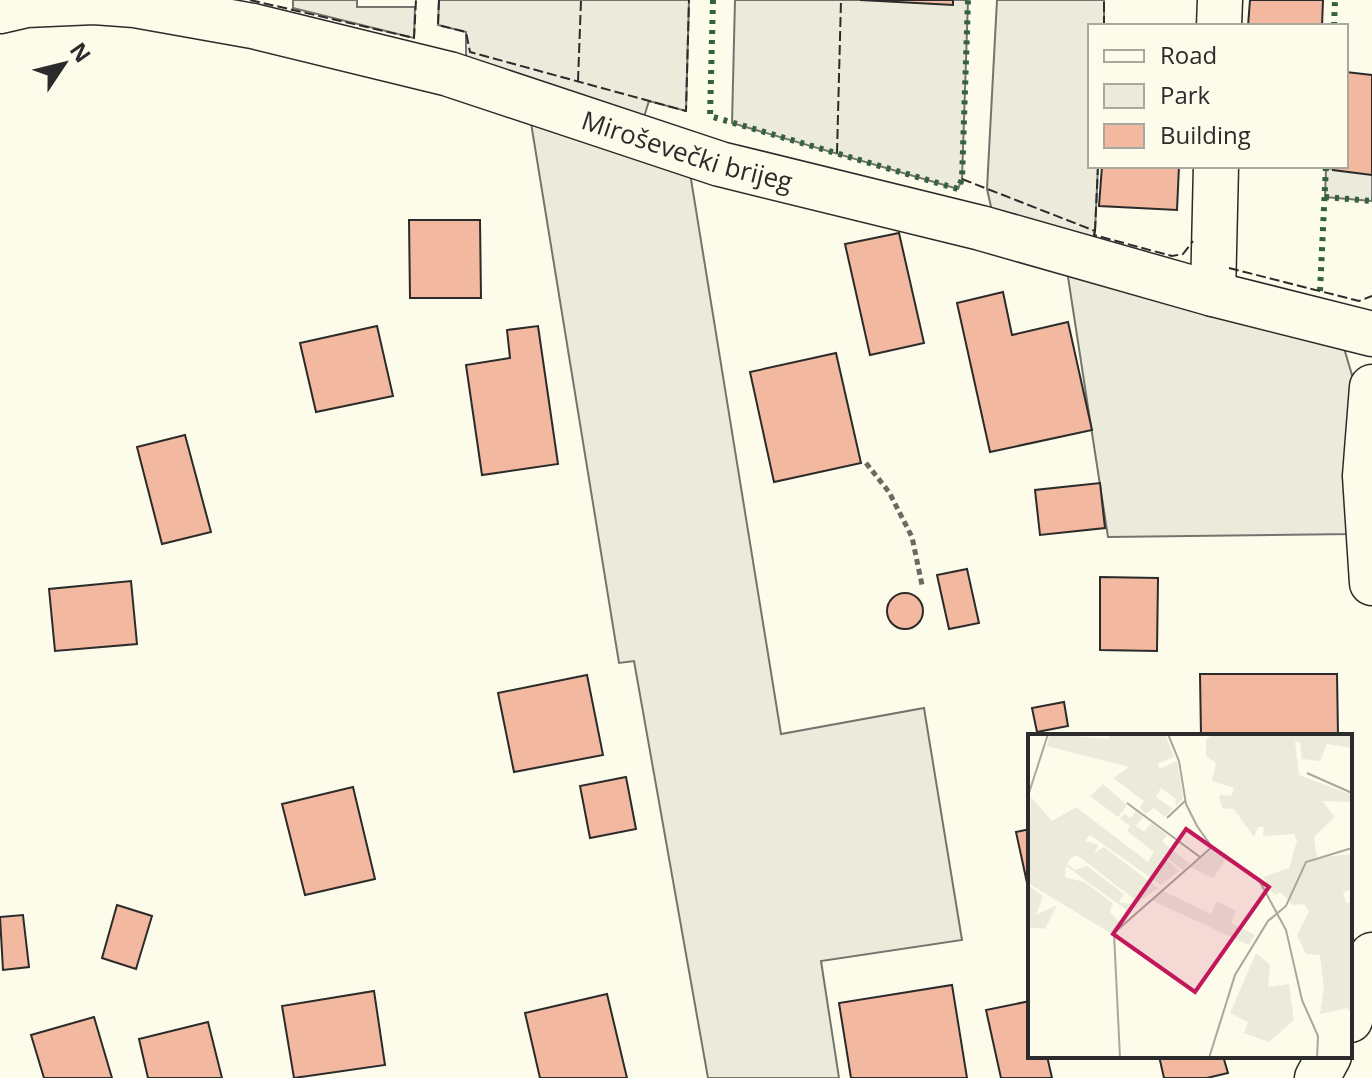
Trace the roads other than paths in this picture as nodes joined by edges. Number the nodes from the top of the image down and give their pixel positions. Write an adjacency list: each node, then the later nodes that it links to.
1 (1220, 0): 3 (street)
2 (0, 11): 5 (street, Miroševečki brijeg)
3 (1219, 24)
4 (1216, 168): 5 (street)
5 (1213, 294): 6 (street, Miroševečki brijeg)
6 (1372, 334)
7 (1372, 387): 8 (street)
8 (1372, 583)
9 (1372, 955): 10 (street)
10 (1352, 1014)
11 (1328, 1058): 12 (street)
12 (1317, 1078)

